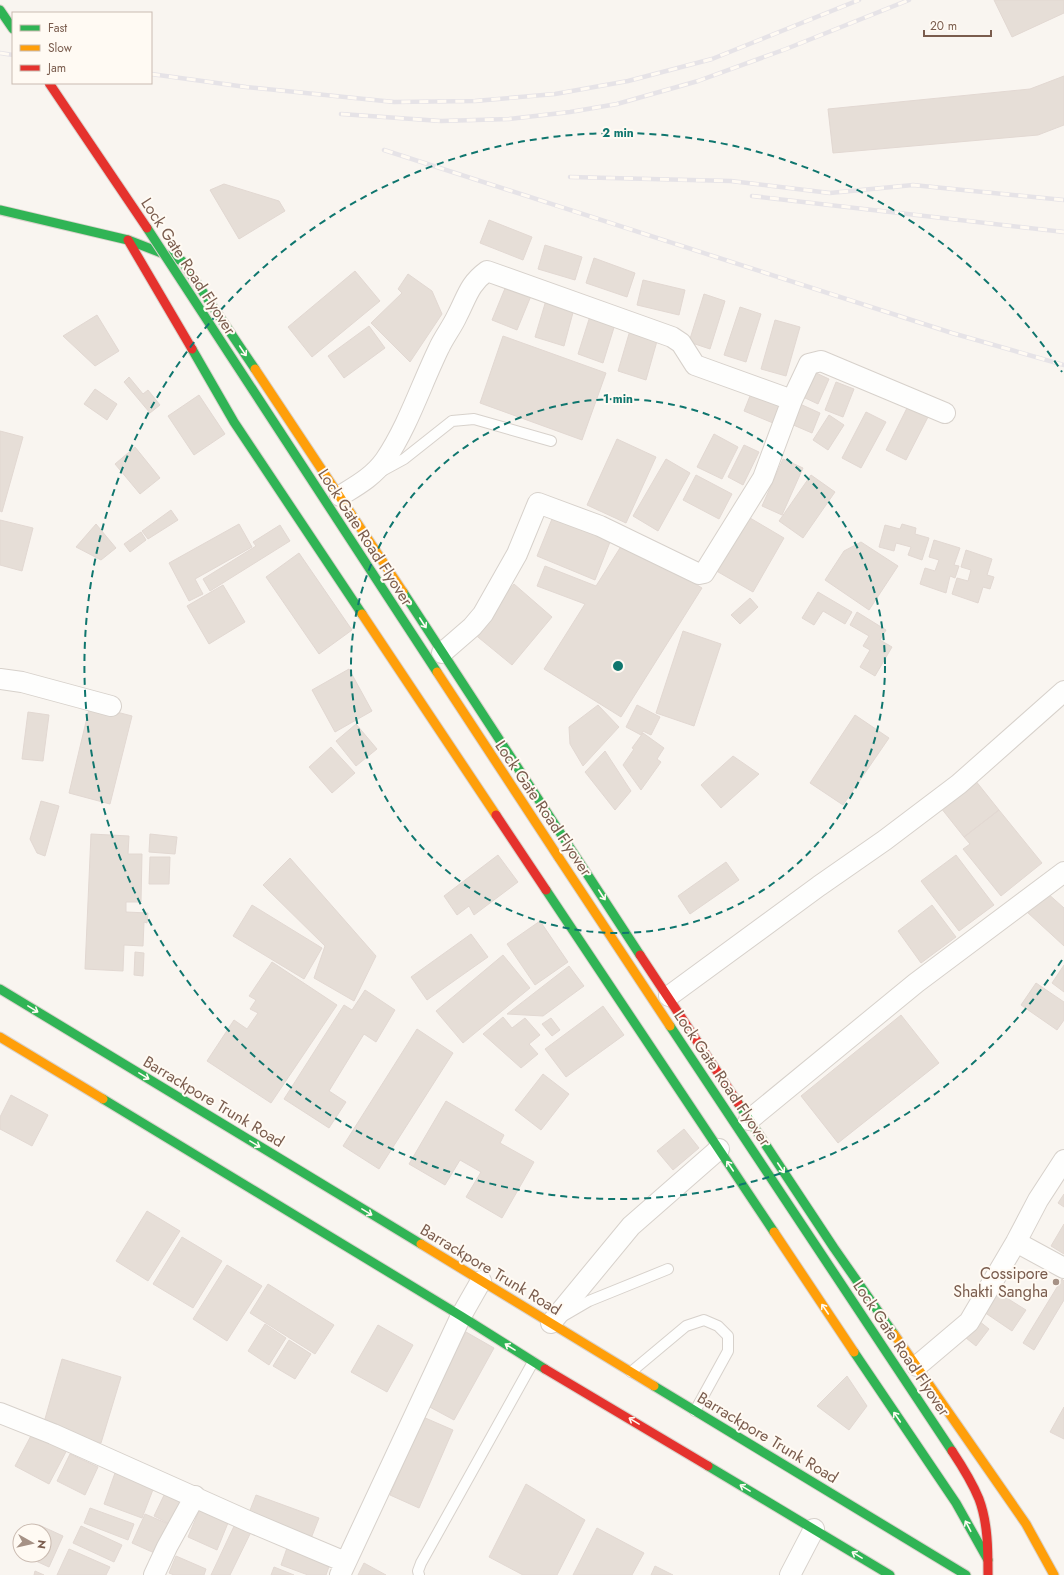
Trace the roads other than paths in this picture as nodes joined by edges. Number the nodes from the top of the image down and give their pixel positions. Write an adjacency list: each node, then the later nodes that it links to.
1 (0, 10): 2 (main road)
2 (12, 28)
3 (50, 84): 35 (main road, Lock Gate Road Flyover, bridge)
4 (0, 210): 5 (main road)
5 (128, 240): 10 (main road, one-way to 10); 20 (main road)
6 (792, 400): 7 (street); 9 (street); 11 (street)
7 (945, 413)
8 (551, 441): 9 (lane)
9 (366, 480): 10 (street)
10 (340, 496): 11 (main road, one-way to 11)
11 (442, 653): 17 (main road, one-way to 17)
12 (0, 679): 14 (street)
13 (1064, 691): 17 (street)
14 (111, 706)
15 (1064, 872): 19 (street)
16 (0, 989): 25 (main road, Barrackpore Trunk Road, one-way to 25)
17 (669, 996): 19 (main road)
18 (0, 1037): 26 (main road)
19 (749, 1120): 29 (main road, one-way to 29)
20 (719, 1149): 27 (street); 35 (main road, one-way to 20)
21 (1064, 1160): 22 (street)
22 (1016, 1242): 23 (street); 29 (street)
23 (1064, 1268)
24 (668, 1269): 27 (lane)
25 (481, 1281): 26 (street); 27 (main road, Barrackpore Trunk Road)
26 (461, 1316): 28 (main road, one-way to 26); 36 (street)
27 (551, 1323): 30 (main road, Barrackpore Trunk Road)
28 (533, 1362): 34 (main road, one-way to 28); 38 (lane)
29 (917, 1366): 43 (main road)
30 (632, 1372): 31 (main road, Barrackpore Trunk Road); 31 (lane)
31 (695, 1411): 41 (main road, Barrackpore Trunk Road)
32 (0, 1413): 33 (street)
33 (195, 1496): 36 (street); 37 (street)
34 (814, 1529): 39 (street); 40 (main road, one-way to 34)
35 (988, 1560): 42 (main road, Lock Gate Road Flyover)
36 (343, 1569)
37 (154, 1575)
38 (419, 1575)
39 (790, 1575)
40 (890, 1575)
41 (966, 1575)
42 (988, 1575)
43 (1054, 1575)

